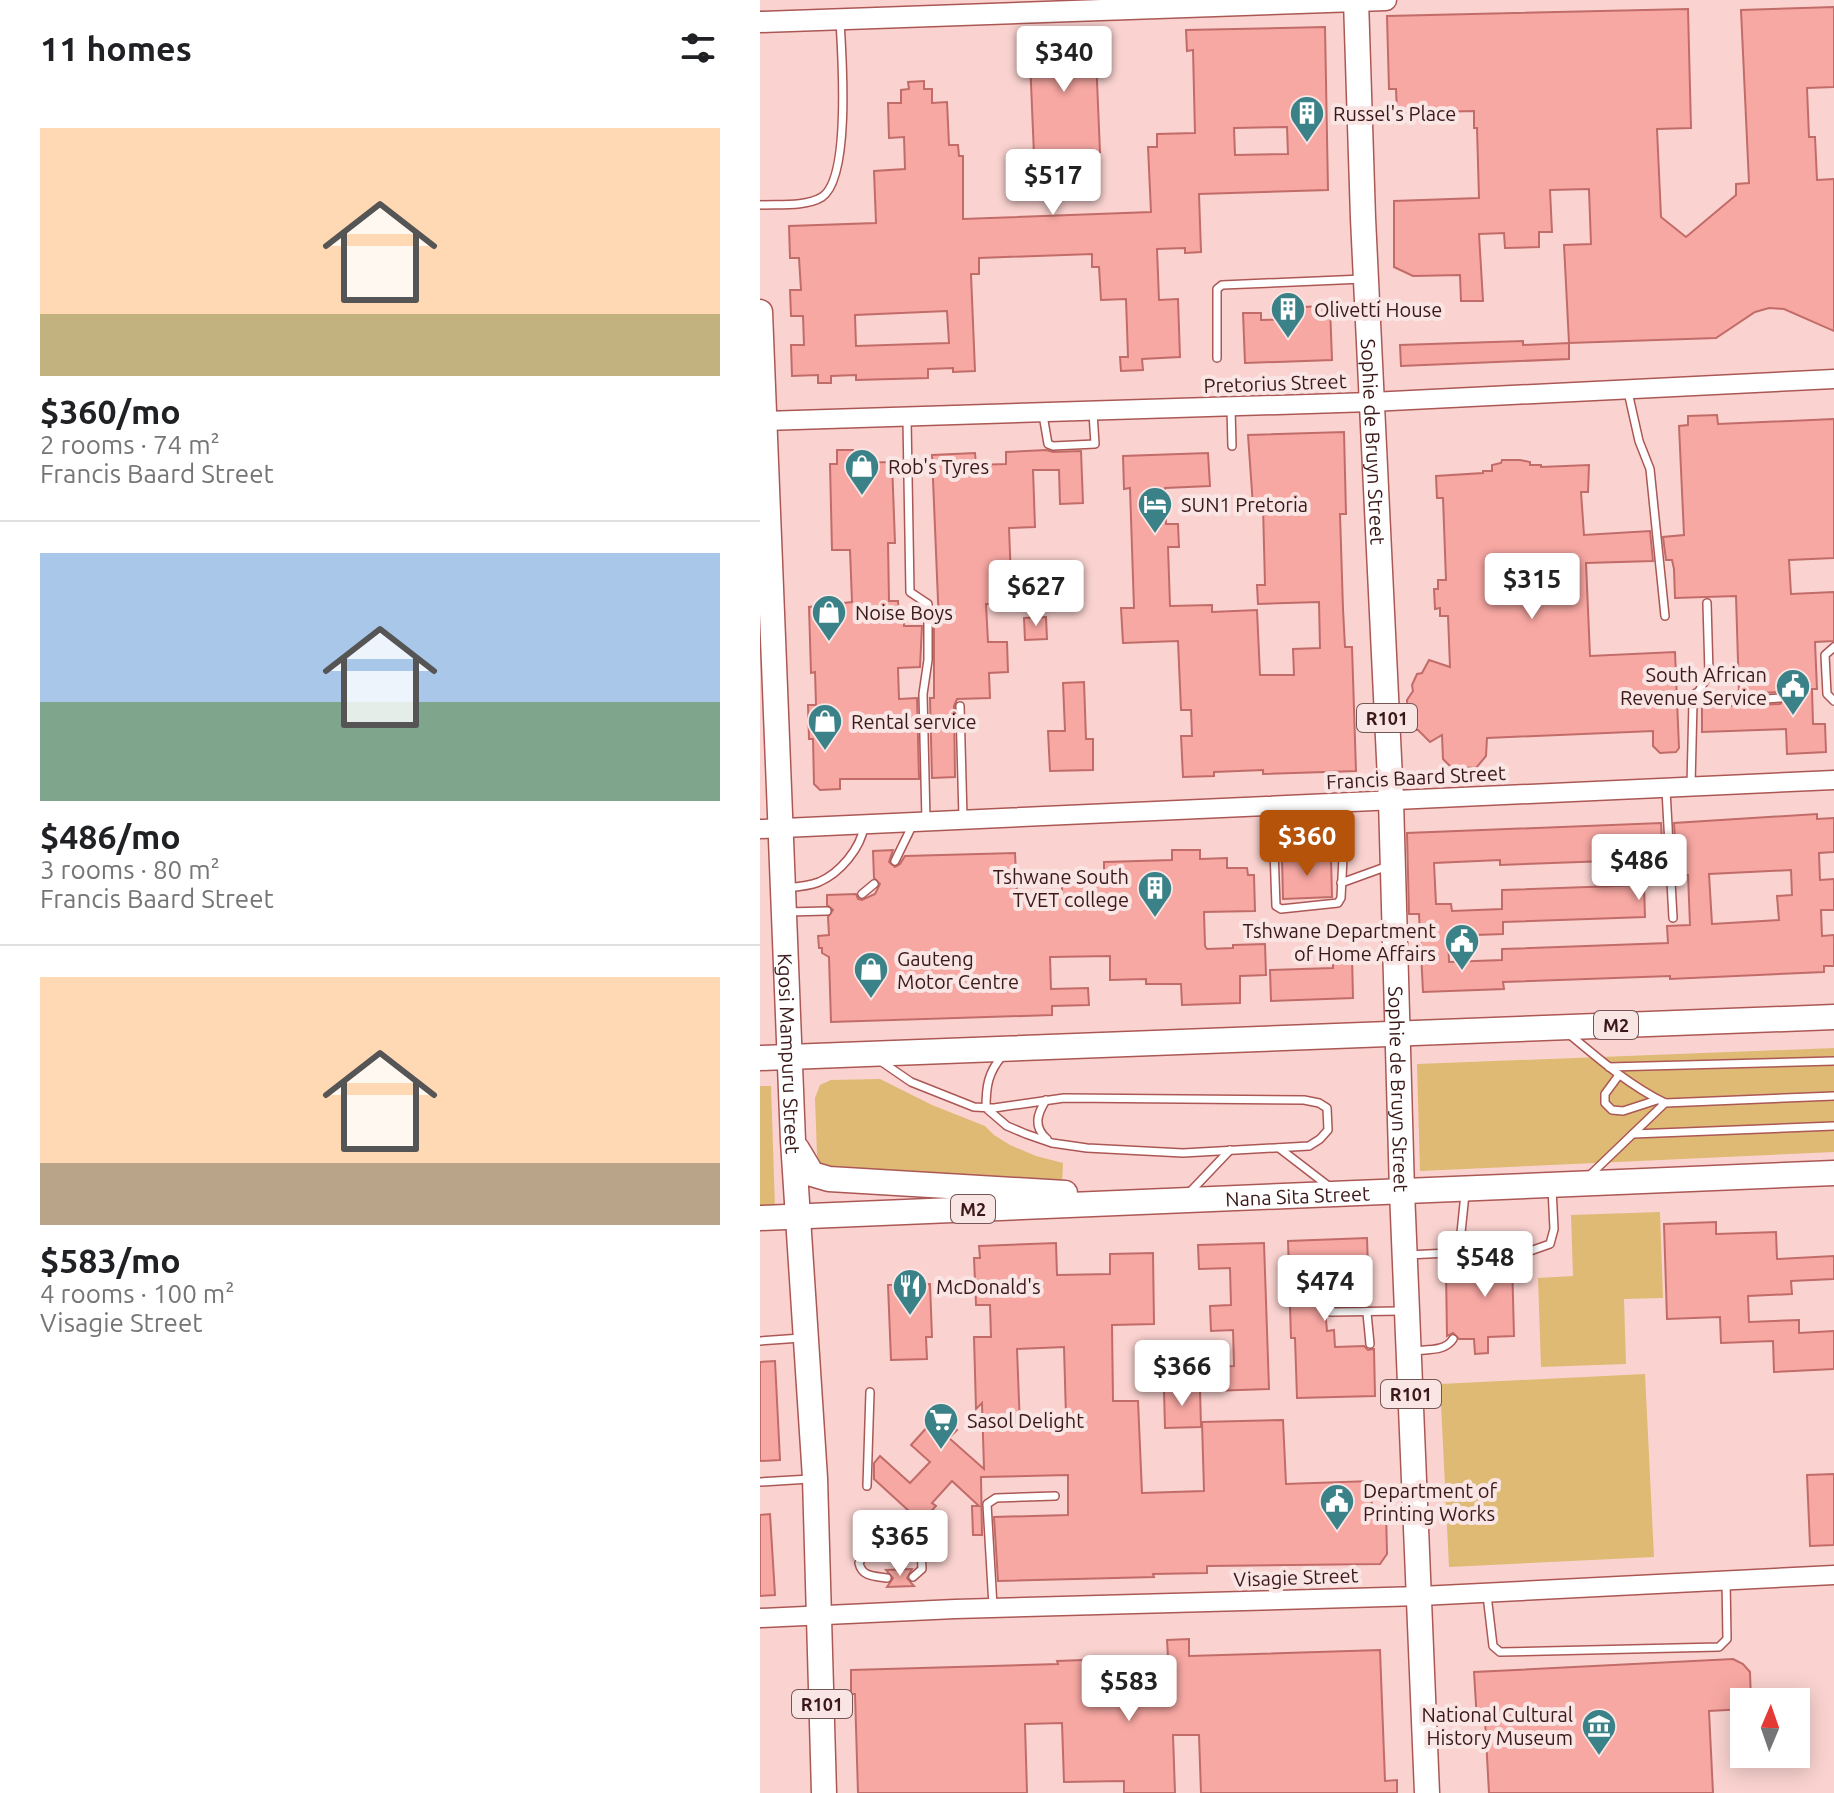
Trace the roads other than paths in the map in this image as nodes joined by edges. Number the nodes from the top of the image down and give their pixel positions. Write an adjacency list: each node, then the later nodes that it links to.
1 (1386, 0): 2 (main road)
2 (1356, 1): 3 (main road); 6 (main road, Sophie de Bruyn Street / R101)
3 (840, 19): 4 (main road); 5 (lane)
4 (760, 22)
5 (760, 205)
6 (1366, 279): 8 (lane); 11 (main road, Sophie de Bruyn Street / R101)
7 (760, 312): 16 (main road, Kgosi Mampuru Street / R101)
8 (1217, 358)
9 (1834, 379): 10 (street, Pretorius Street)
10 (1628, 390): 11 (street, Pretorius Street); 19 (lane)
11 (1371, 402): 12 (street, Pretorius Street); 28 (main road, Sophie de Bruyn Street / R101)
12 (1231, 406): 13 (street, Pretorius Street); 17 (lane)
13 (1093, 410): 14 (street, Pretorius Street); 14 (lane)
14 (1043, 412): 15 (street, Pretorius Street)
15 (907, 416): 16 (street, Pretorius Street); 30 (lane)
16 (764, 421): 32 (main road, Kgosi Mampuru Street / R101)
17 (1232, 446)
18 (1707, 603): 21 (lane)
19 (1665, 616)
20 (1834, 647): 23 (lane)
21 (1696, 693): 22 (lane); 26 (lane)
22 (1780, 698)
23 (1834, 701)
24 (960, 706): 29 (lane)
25 (1834, 780): 26 (street, Francis Baard Street)
26 (1691, 787): 27 (street, Francis Baard Street)
27 (1666, 788): 28 (street, Francis Baard Street); 40 (lane)
28 (1391, 800): 29 (street, Francis Baard Street); 34 (main road, Sophie de Bruyn Street / R101)
29 (963, 820): 30 (street, Francis Baard Street)
30 (920, 822): 31 (street, Francis Baard Street); 33 (lane)
31 (864, 824): 32 (street, Francis Baard Street); 38 (lane)
32 (771, 828): 38 (main road, Kgosi Mampuru Street / R101)
33 (895, 861)
34 (1393, 864): 35 (lane); 43 (main road, Sophie de Bruyn Street / R101)
35 (1341, 883): 35 (lane)
36 (874, 884): 37 (lane)
37 (862, 894)
38 (784, 900): 39 (lane); 46 (main road, Kgosi Mampuru Street / R101)
39 (827, 911)
40 (1673, 918)
41 (1834, 1017): 42 (main road, M2)
42 (1561, 1028): 43 (main road, M2); 49 (lane)
43 (1398, 1034): 44 (main road, M2); 65 (main road, Sophie de Bruyn Street / R101)
44 (1009, 1048): 45 (main road, M2); 54 (lane)
45 (871, 1054): 46 (main road, M2); 54 (lane)
46 (790, 1057): 47 (main road, M2); 57 (main road, Kgosi Mampuru Street / R101)
47 (760, 1058)
48 (1834, 1061): 49 (lane)
49 (1609, 1067): 50 (lane)
50 (1619, 1075): 53 (lane); 53 (lane)
51 (1834, 1096): 53 (lane)
52 (1046, 1100): 54 (lane); 58 (lane); 59 (lane)
53 (1662, 1101): 56 (lane)
54 (986, 1108): 58 (lane)
55 (1834, 1126): 56 (lane)
56 (1633, 1134): 62 (lane)
57 (793, 1141): 68 (main road); 69 (main road, Kgosi Mampuru Street / R101)
58 (1052, 1143): 60 (lane)
59 (1279, 1148): 60 (lane); 66 (lane)
60 (1230, 1150): 67 (lane)
61 (1834, 1173): 62 (main road, Nana Sita Street / M2)
62 (1581, 1184): 63 (main road, Nana Sita Street / M2)
63 (1552, 1185): 64 (main road, Nana Sita Street / M2); 72 (lane)
64 (1465, 1189): 65 (main road, Nana Sita Street / M2); 73 (lane)
65 (1402, 1191): 66 (main road, Nana Sita Street / M2); 74 (main road, Sophie de Bruyn Street / R101)
66 (1338, 1194): 67 (main road, Nana Sita Street / M2)
67 (1183, 1200): 68 (main road, Nana Sita Street / M2)
68 (1146, 1202): 69 (main road, Nana Sita Street / M2)
69 (800, 1216): 70 (main road, Nana Sita Street / M2); 79 (main road, Kgosi Mampuru Street / R101)
70 (760, 1218)
71 (1491, 1251): 73 (lane)
72 (1530, 1251)
73 (1459, 1252): 74 (lane); 75 (lane)
74 (1405, 1256): 77 (main road, Sophie de Bruyn Street / R101)
75 (1454, 1270)
76 (1329, 1272): 78 (lane)
77 (1408, 1311): 78 (lane); 83 (main road, Sophie de Bruyn Street / R101)
78 (1367, 1313): 82 (lane)
79 (807, 1338): 81 (lane); 85 (main road, Kgosi Mampuru Street / R101)
80 (1453, 1339): 83 (lane)
81 (760, 1341)
82 (1370, 1344)
83 (1409, 1351): 96 (main road, Sophie de Bruyn Street / R101)
84 (870, 1392): 87 (lane)
85 (815, 1478): 86 (lane); 98 (main road, Kgosi Mampuru Street / R101)
86 (760, 1482)
87 (867, 1486)
88 (1055, 1496): 97 (lane)
89 (900, 1517): 93 (lane)
90 (920, 1534): 92 (lane)
91 (1834, 1575): 94 (street, Visagie Street)
92 (913, 1577)
93 (887, 1578)
94 (1726, 1580): 95 (street, Visagie Street); 95 (lane)
95 (1487, 1592): 96 (street, Visagie Street)
96 (1421, 1596): 97 (street, Visagie Street); 101 (main road, Sophie de Bruyn Street / R101)
97 (993, 1608): 98 (street, Visagie Street)
98 (820, 1615): 99 (street, Visagie Street); 100 (main road, Kgosi Mampuru Street / R101)
99 (760, 1618)
100 (824, 1793)
101 (1427, 1793)

